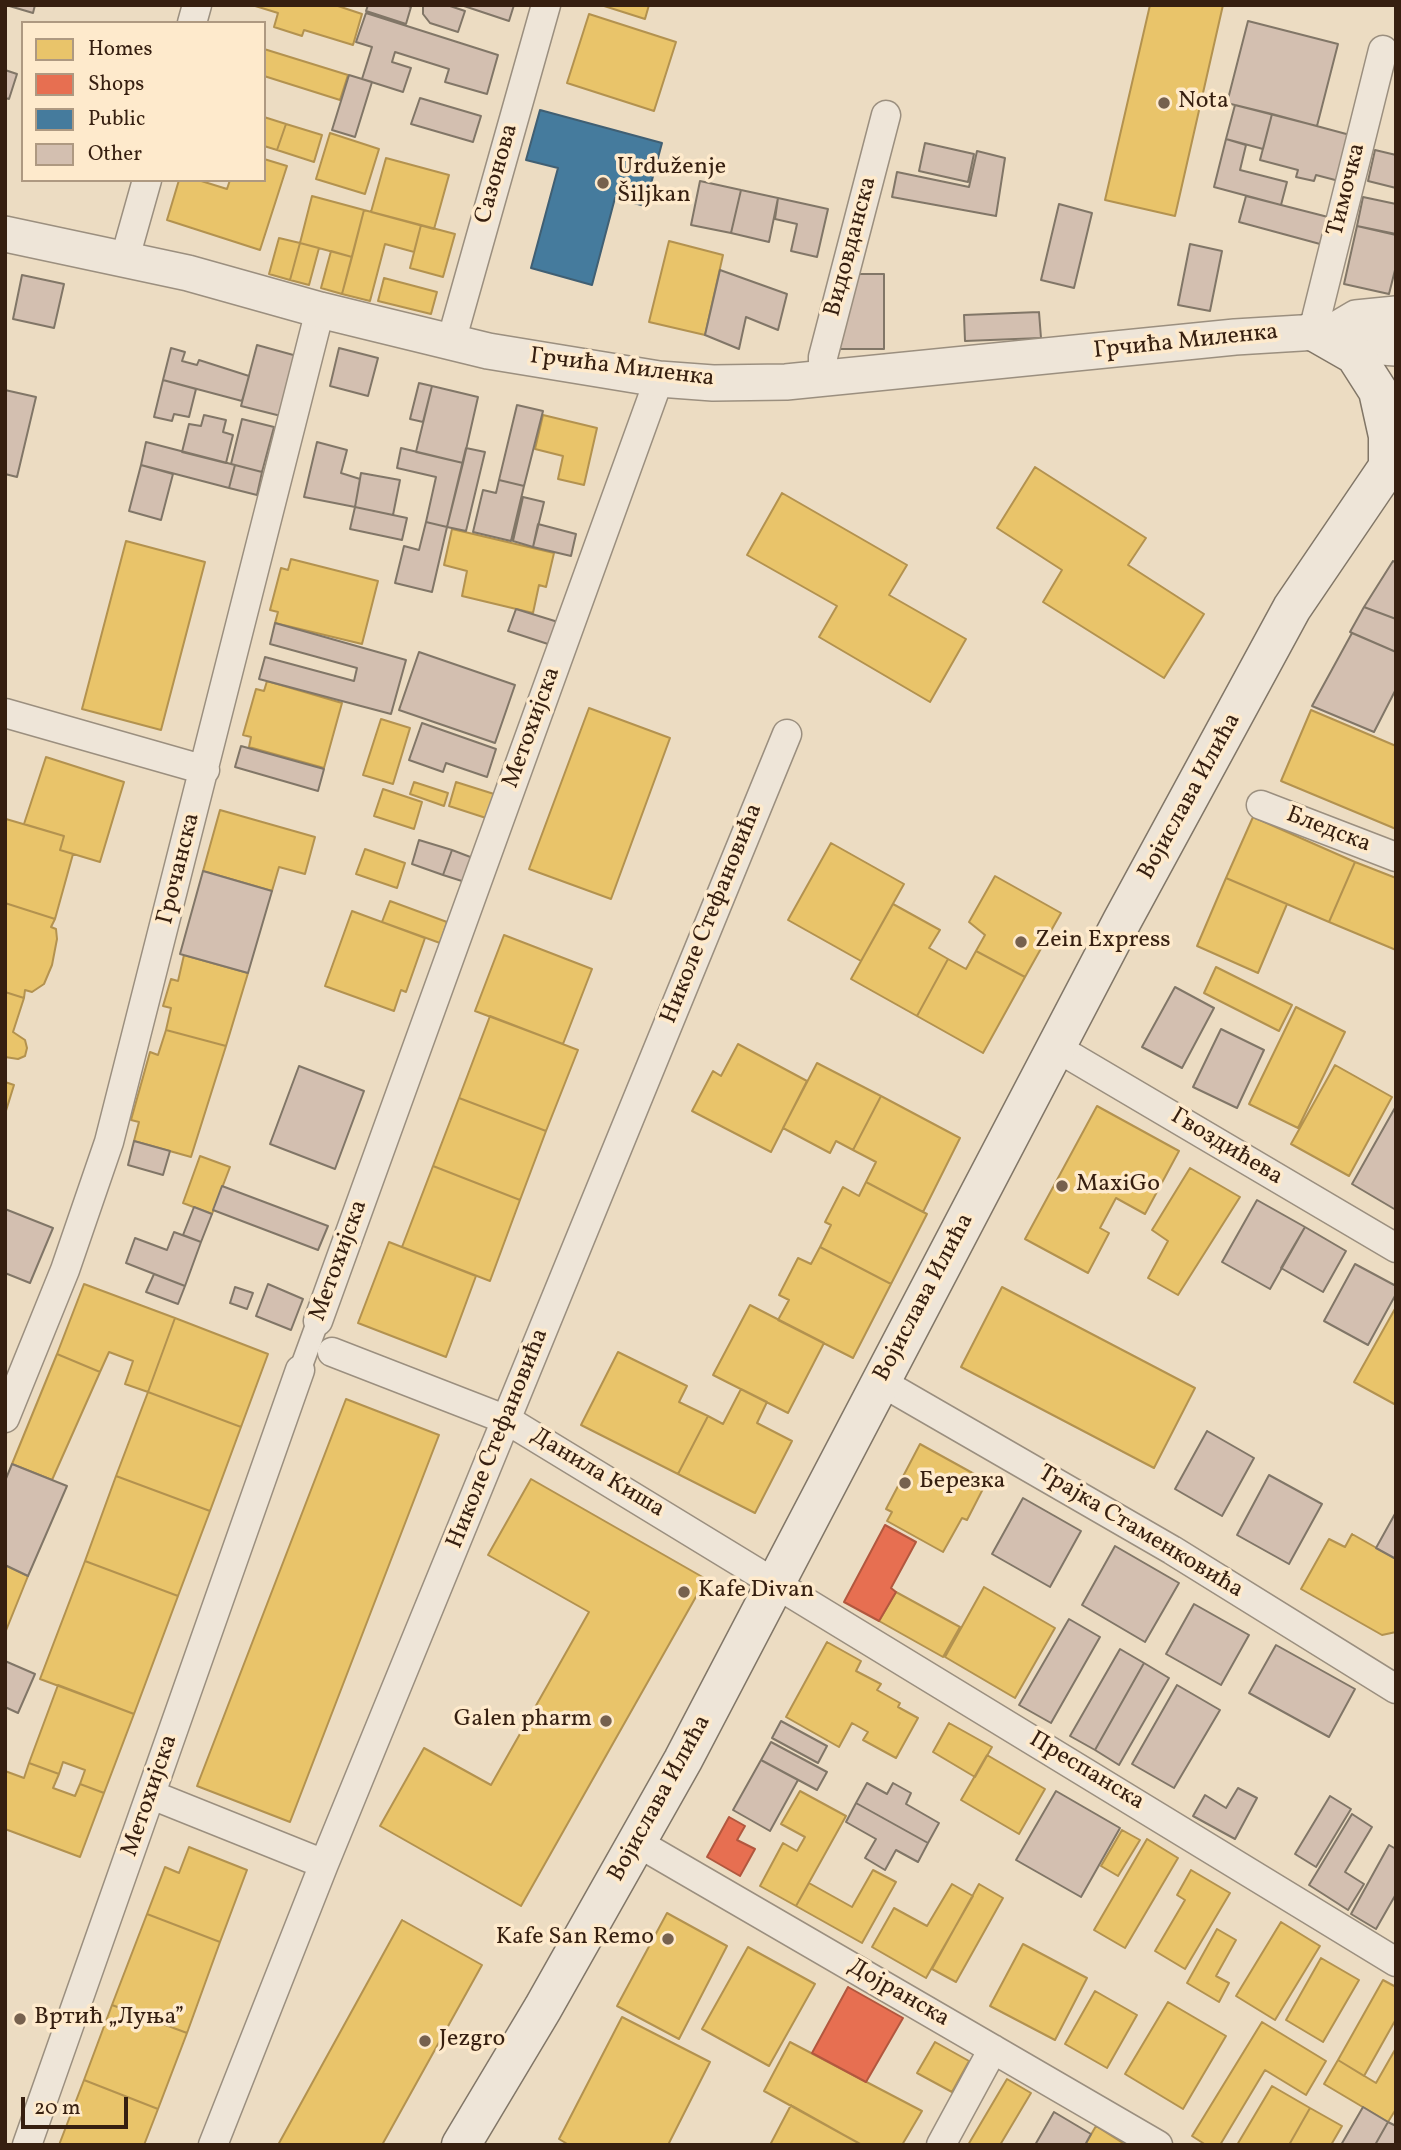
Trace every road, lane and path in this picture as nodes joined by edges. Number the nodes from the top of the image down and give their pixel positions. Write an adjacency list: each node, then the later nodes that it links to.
1 (546, 5): 10 (street, Сазонова)
2 (1383, 50): 9 (street, Тимочка)
3 (886, 115): 13 (street, Видовданска)
4 (147, 182): 6 (street)
5 (5, 234): 6 (street, Грчића Миленка)
6 (125, 258): 7 (street, Грчића Миленка)
7 (320, 310): 10 (street, Грчића Миленка); 17 (street, Грочанска)
8 (1396, 314): 9 (street, Грчића Миленка)
9 (1324, 331): 11 (street, Грчића Миленка); 13 (street, Грчића Миленка); 14 (main road)
10 (451, 342): 12 (street, Грчића Миленка)
11 (1396, 348)
12 (659, 379): 13 (street, Грчића Миленка); 22 (street, Метохијска)
13 (823, 379)
14 (1392, 459): 20 (main road, Војислава Илића)
15 (5, 713): 17 (street)
16 (786, 734): 27 (street, Николе Стефановића)
17 (205, 770): 26 (street, Грочанска)
18 (1261, 805): 19 (street, Бледска)
19 (1396, 857)
20 (1057, 1048): 21 (street, Гвоздићева); 25 (main road, Војислава Илића)
21 (1396, 1248)
22 (318, 1321): 24 (street, Метохијска)
23 (332, 1352): 27 (street, Данила Киша)
24 (300, 1370): 30 (street, Метохијска)
25 (881, 1382): 28 (main road, Војислава Илића); 29 (street, Трајка Стаменковића)
26 (5, 1418)
27 (507, 1420): 28 (street, Данила Киша); 32 (street, Николе Стефановића)
28 (776, 1583): 31 (main road, Војислава Илића); 33 (street, Преспанска)
29 (1396, 1689)
30 (152, 1795): 32 (street); 35 (street, Метохијска)
31 (638, 1843): 34 (street, Дојранска); 37 (main road, Војислава Илића)
32 (324, 1864): 36 (street, Николе Стефановића)
33 (1396, 1962)
34 (993, 2049): 38 (street); 39 (street, Дојранска)
35 (27, 2145)
36 (213, 2145)
37 (461, 2145)
38 (941, 2145)
39 (1158, 2145)

